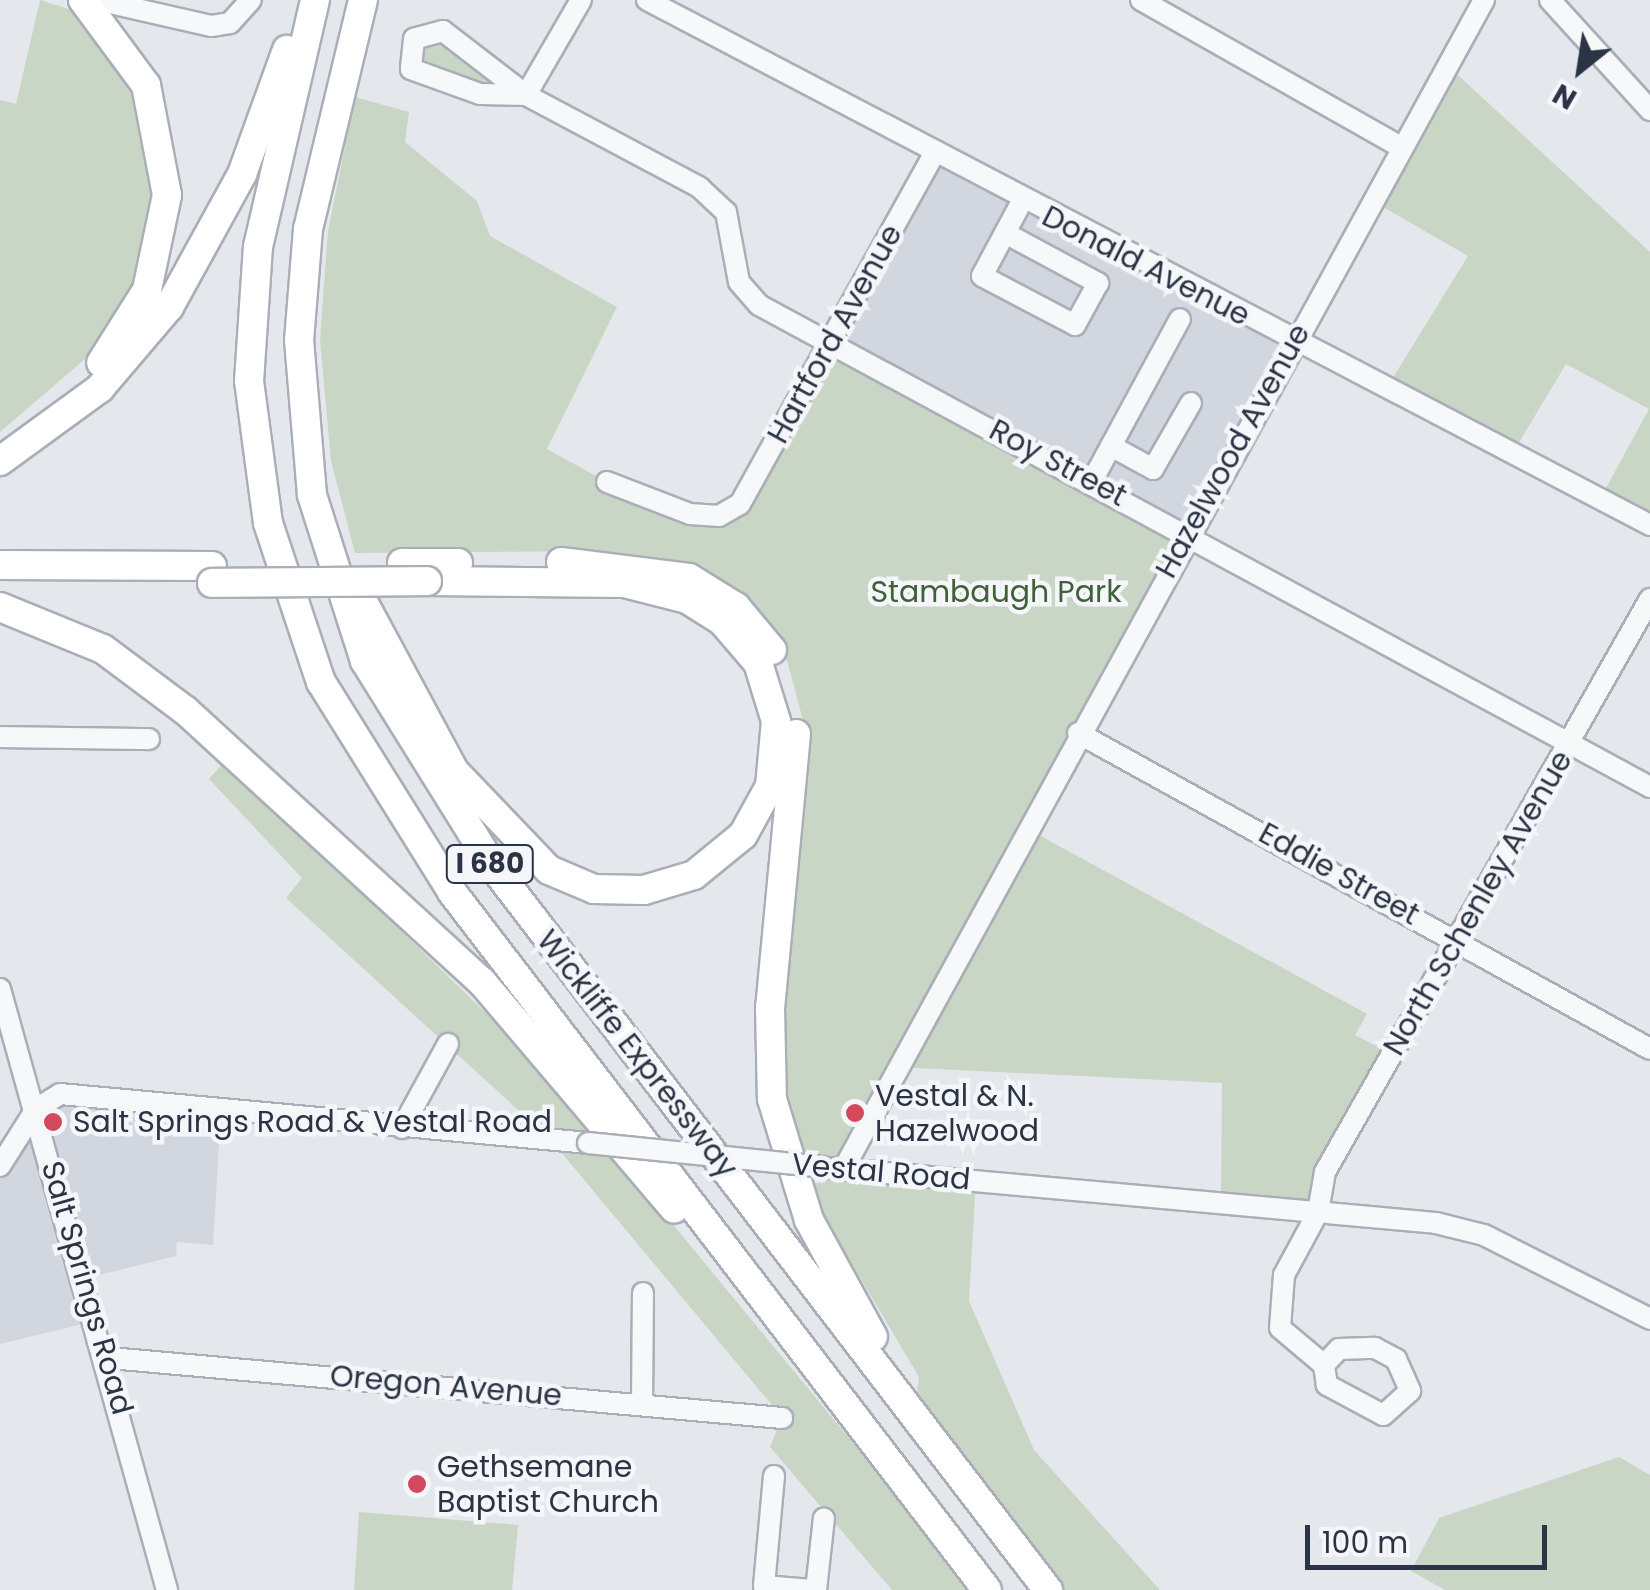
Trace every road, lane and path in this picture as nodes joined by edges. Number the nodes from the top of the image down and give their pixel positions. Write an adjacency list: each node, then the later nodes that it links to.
1 (83, 0): 23 (highway)
2 (97, 0): 3 (street)
3 (251, 0)
4 (300, 0): 25 (highway)
5 (315, 0): 51 (highway, Wickliffe Expressway / I 680)
6 (363, 0): 16 (highway, Wickliffe Expressway / I 680)
7 (581, 0): 12 (street)
8 (647, 0): 15 (street, Donald Avenue)
9 (1141, 0): 14 (street)
10 (1484, 0): 14 (street, Hazelwood Avenue)
11 (1550, 0): 13 (street)
12 (526, 95): 12 (street, Roy Street); 20 (street, Roy Street)
13 (1650, 110)
14 (1401, 147): 21 (street, Hazelwood Avenue)
15 (933, 156): 17 (street, Donald Avenue); 20 (street, Hartford Avenue)
16 (322, 167): 31 (highway, bridge); 55 (highway, Wickliffe Expressway / I 680)
17 (1022, 202): 18 (street); 21 (street, Donald Avenue)
18 (1005, 233): 18 (street)
19 (1180, 319): 24 (street)
20 (830, 342): 26 (street, Hartford Avenue); 27 (street, Roy Street)
21 (1294, 342): 28 (street, Donald Avenue); 29 (street, Hazelwood Avenue)
22 (1191, 402): 24 (street)
23 (0, 444)
24 (1111, 446): 27 (street)
25 (0, 461)
26 (607, 482)
27 (1092, 482): 29 (street, Roy Street)
28 (1650, 525)
29 (1187, 532): 35 (street, Hazelwood Avenue); 38 (street, Roy Street)
30 (0, 564): 31 (highway)
31 (212, 574): 32 (highway); 55 (highway)
32 (0, 584)
33 (1650, 599): 38 (street, North Schenley Avenue)
34 (0, 606): 51 (highway)
35 (1078, 733): 40 (street, Eddie Street); 47 (street, Hazelwood Avenue)
36 (0, 736): 37 (street)
37 (149, 740)
38 (1570, 742): 39 (street, Roy Street); 40 (street, North Schenley Avenue)
39 (1650, 787)
40 (1458, 939): 43 (street, Eddie Street); 48 (street, North Schenley Avenue)
41 (0, 993): 44 (street, Salt Springs Road)
42 (448, 1044): 45 (street)
43 (1650, 1049)
44 (36, 1109): 45 (street, Vestal Road); 46 (street); 52 (street, Salt Springs Road)
45 (402, 1128): 47 (street, Vestal Road, bridge)
46 (0, 1166)
47 (833, 1168): 48 (street, Vestal Road)
48 (1318, 1212): 50 (street, Vestal Road); 53 (street, North Schenley Avenue)
49 (643, 1293): 54 (street)
50 (1650, 1319)
51 (788, 1328): 61 (highway, Wickliffe Expressway / I 680)
52 (110, 1358): 54 (street, Oregon Avenue); 59 (street, Salt Springs Road)
53 (1324, 1365)
54 (642, 1404): 56 (street, Oregon Avenue)
55 (914, 1416): 62 (highway, Wickliffe Expressway / I 680)
56 (782, 1418)
57 (774, 1476): 60 (street)
58 (824, 1518): 60 (street)
59 (167, 1590)
60 (814, 1590)
61 (987, 1590)
62 (1048, 1590)

